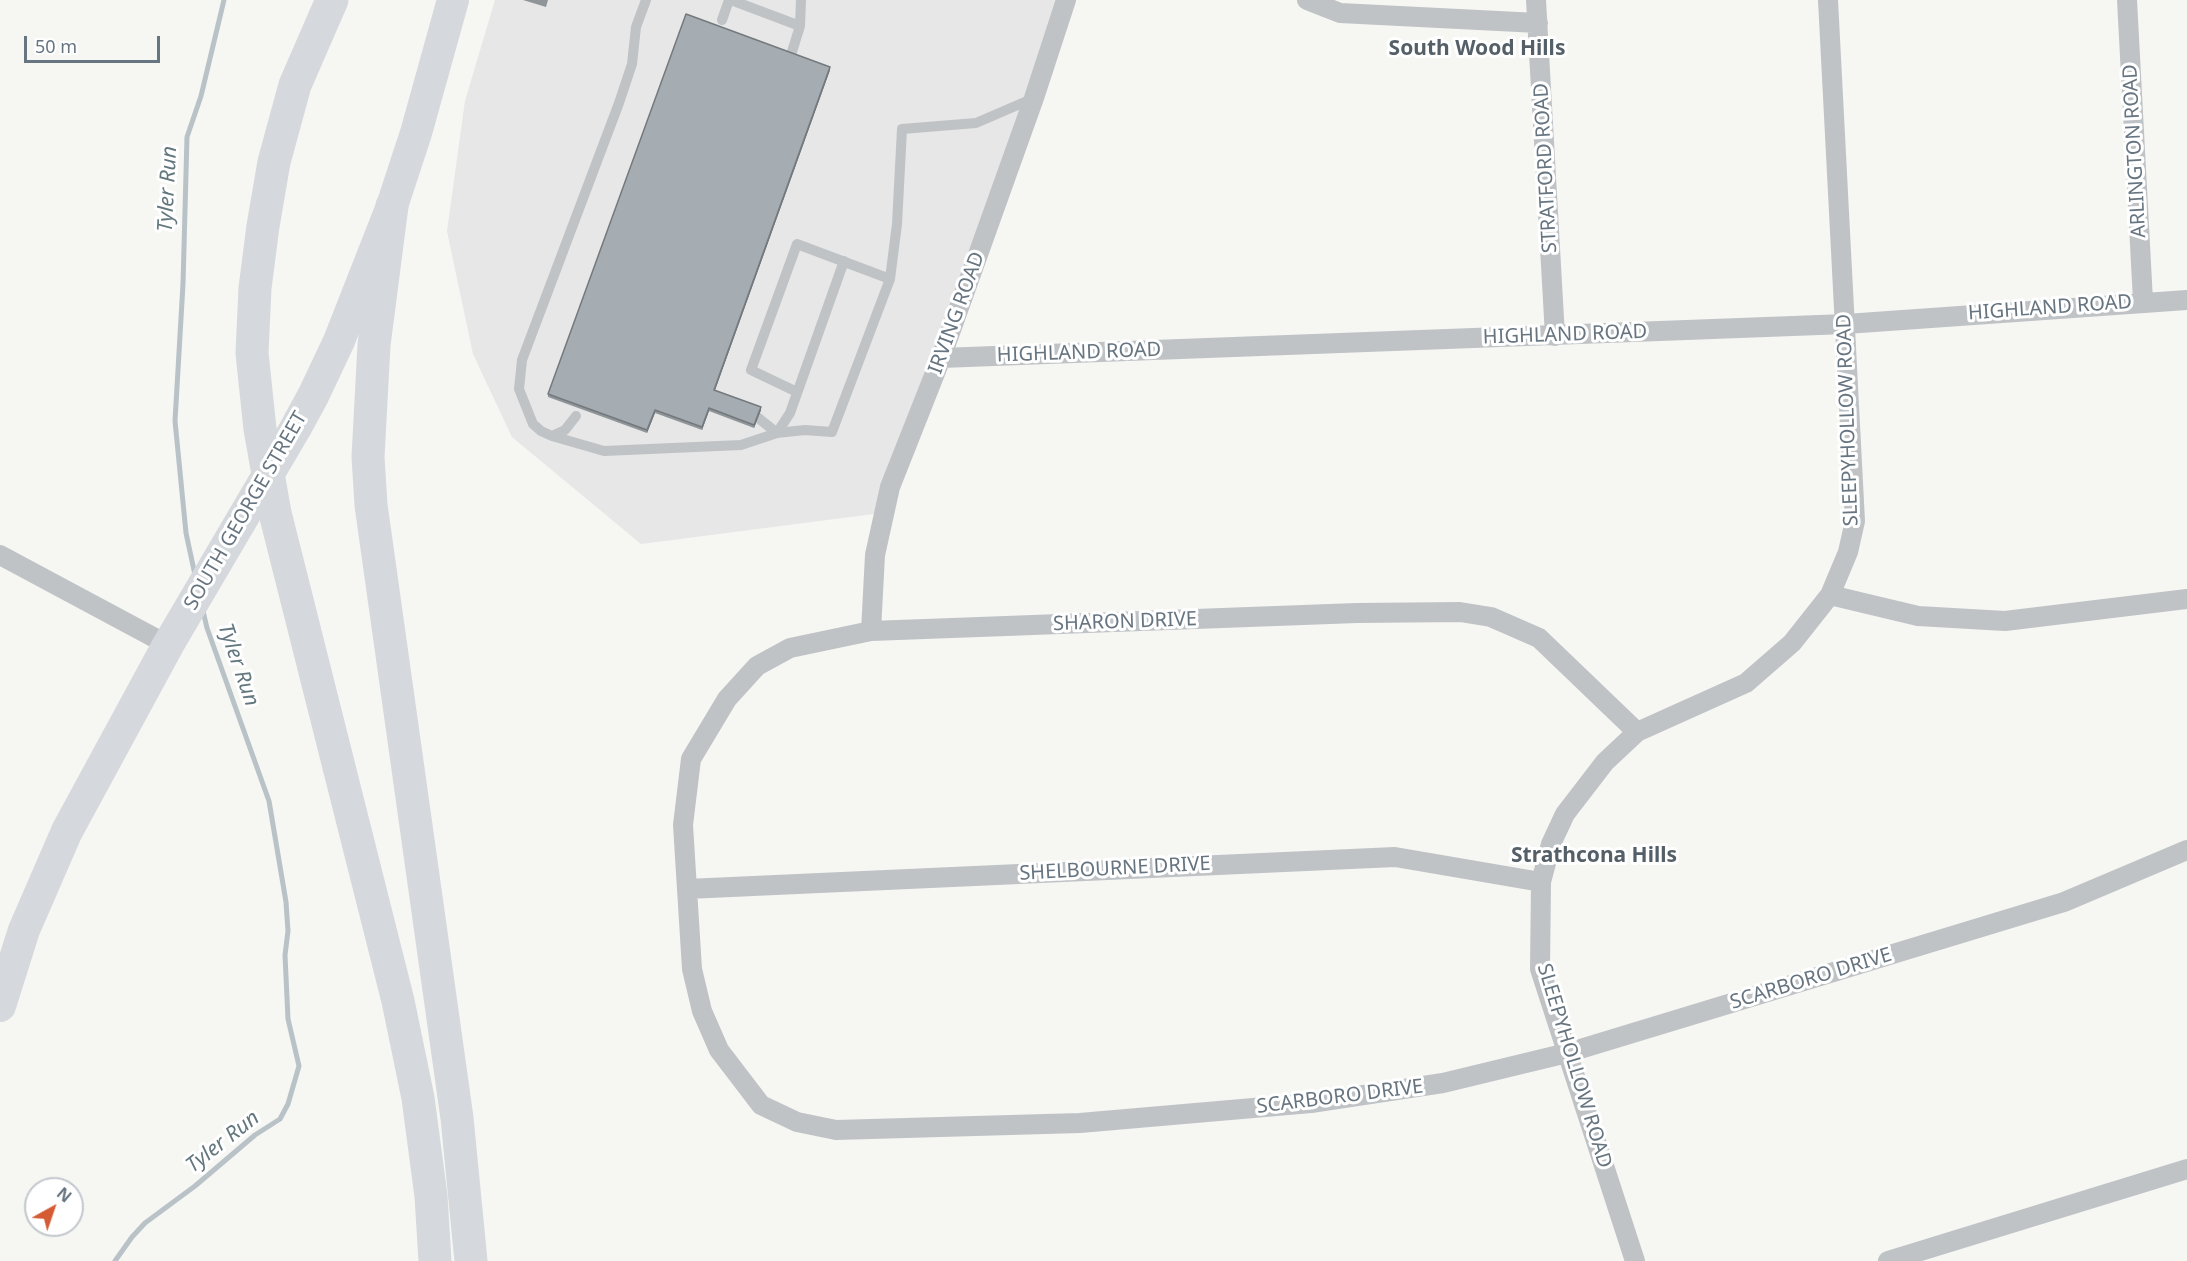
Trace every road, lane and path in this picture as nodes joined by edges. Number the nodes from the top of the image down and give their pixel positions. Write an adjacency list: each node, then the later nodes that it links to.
1 (332, 0): 42 (highway)
2 (453, 0): 16 (main road, SOUTH GEORGE STREET)
3 (646, 0): 28 (lane)
4 (730, 0): 11 (lane); 13 (lane)
5 (801, 0): 13 (lane)
6 (1066, 0): 15 (street, IRVING ROAD)
7 (1307, 0): 12 (street)
8 (1536, 0): 12 (street, STRATFORD ROAD)
9 (1828, 0): 21 (street, SLEEPYHOLLOW ROAD)
10 (2127, 0): 20 (street, ARLINGTON ROAD)
11 (722, 20)
12 (1538, 23): 22 (street, STRATFORD ROAD)
13 (800, 26): 14 (lane)
14 (779, 57)
15 (1034, 98): 18 (lane); 23 (street, IRVING ROAD)
16 (392, 206): 33 (main road, SOUTH GEORGE STREET); 43 (highway)
17 (844, 261): 18 (lane); 24 (lane); 24 (lane)
18 (891, 279): 27 (lane)
19 (2187, 300): 20 (street, HIGHLAND ROAD)
20 (2143, 301): 21 (street, HIGHLAND ROAD)
21 (1846, 324): 22 (street, HIGHLAND ROAD); 30 (street, SLEEPYHOLLOW ROAD)
22 (1555, 336): 23 (street, HIGHLAND ROAD)
23 (941, 358): 32 (street, IRVING ROAD)
24 (797, 392): 27 (lane)
25 (735, 409): 27 (lane)
26 (576, 416): 28 (lane)
27 (777, 433): 28 (lane)
28 (552, 436)
29 (0, 555): 33 (street)
30 (1830, 596): 31 (street); 34 (street, SLEEPYHOLLOW ROAD)
31 (2187, 599)
32 (871, 631): 34 (street, SHARON DRIVE); 35 (street, SHARON DRIVE)
33 (168, 645): 39 (main road, SOUTH GEORGE STREET)
34 (1637, 732): 37 (street, SLEEPYHOLLOW ROAD)
35 (683, 825): 38 (street, SCARBORO DRIVE)
36 (2187, 850): 40 (street, SCARBORO DRIVE)
37 (1541, 882): 38 (street, SHELBOURNE DRIVE); 40 (street, SLEEPYHOLLOW ROAD)
38 (687, 889): 40 (street, SCARBORO DRIVE)
39 (0, 1006)
40 (1567, 1053): 44 (street, SLEEPYHOLLOW ROAD)
41 (2187, 1169): 45 (street)
42 (435, 1261)
43 (471, 1261)
44 (1635, 1261)
45 (1888, 1261)

